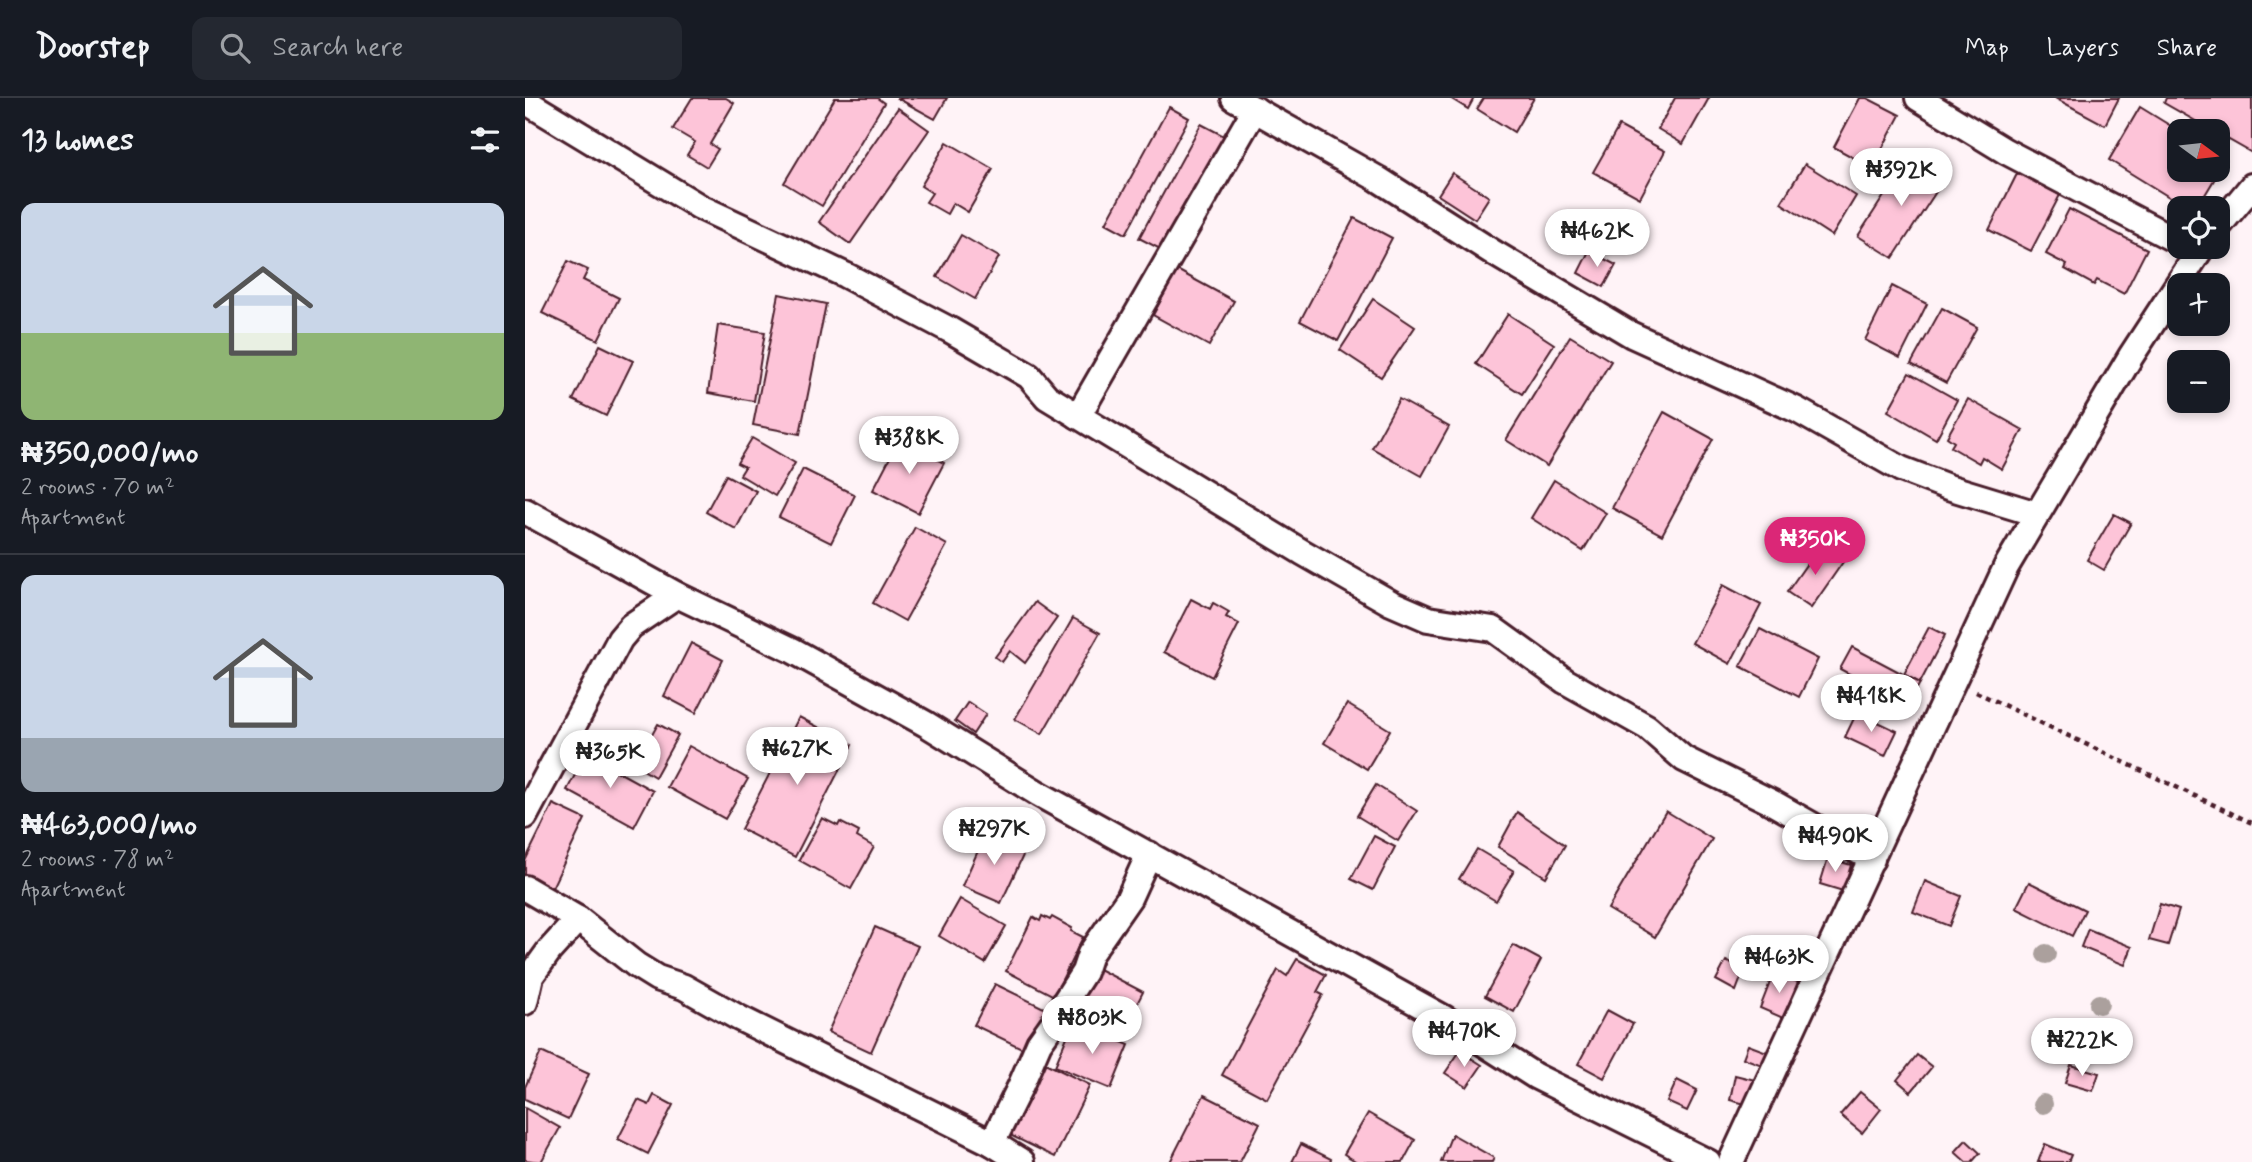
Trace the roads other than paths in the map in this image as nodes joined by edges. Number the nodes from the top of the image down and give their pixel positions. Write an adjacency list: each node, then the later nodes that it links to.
1 (1918, 98): 6 (street)
2 (525, 101): 8 (street)
3 (1244, 104): 8 (street); 10 (street)
4 (2252, 186): 5 (street)
5 (2230, 212)
6 (2167, 234)
7 (2185, 259): 10 (street)
8 (1078, 416): 14 (street)
9 (525, 512): 11 (street)
10 (2037, 514): 14 (street)
11 (677, 595): 12 (street); 13 (street)
12 (525, 817)
13 (1149, 854): 18 (street); 20 (street)
14 (1872, 859): 21 (street)
15 (525, 888): 16 (street)
16 (578, 919): 17 (street); 18 (street)
17 (525, 1002)
18 (992, 1143): 19 (street)
19 (1022, 1162)
20 (1708, 1162)
21 (1731, 1162)

